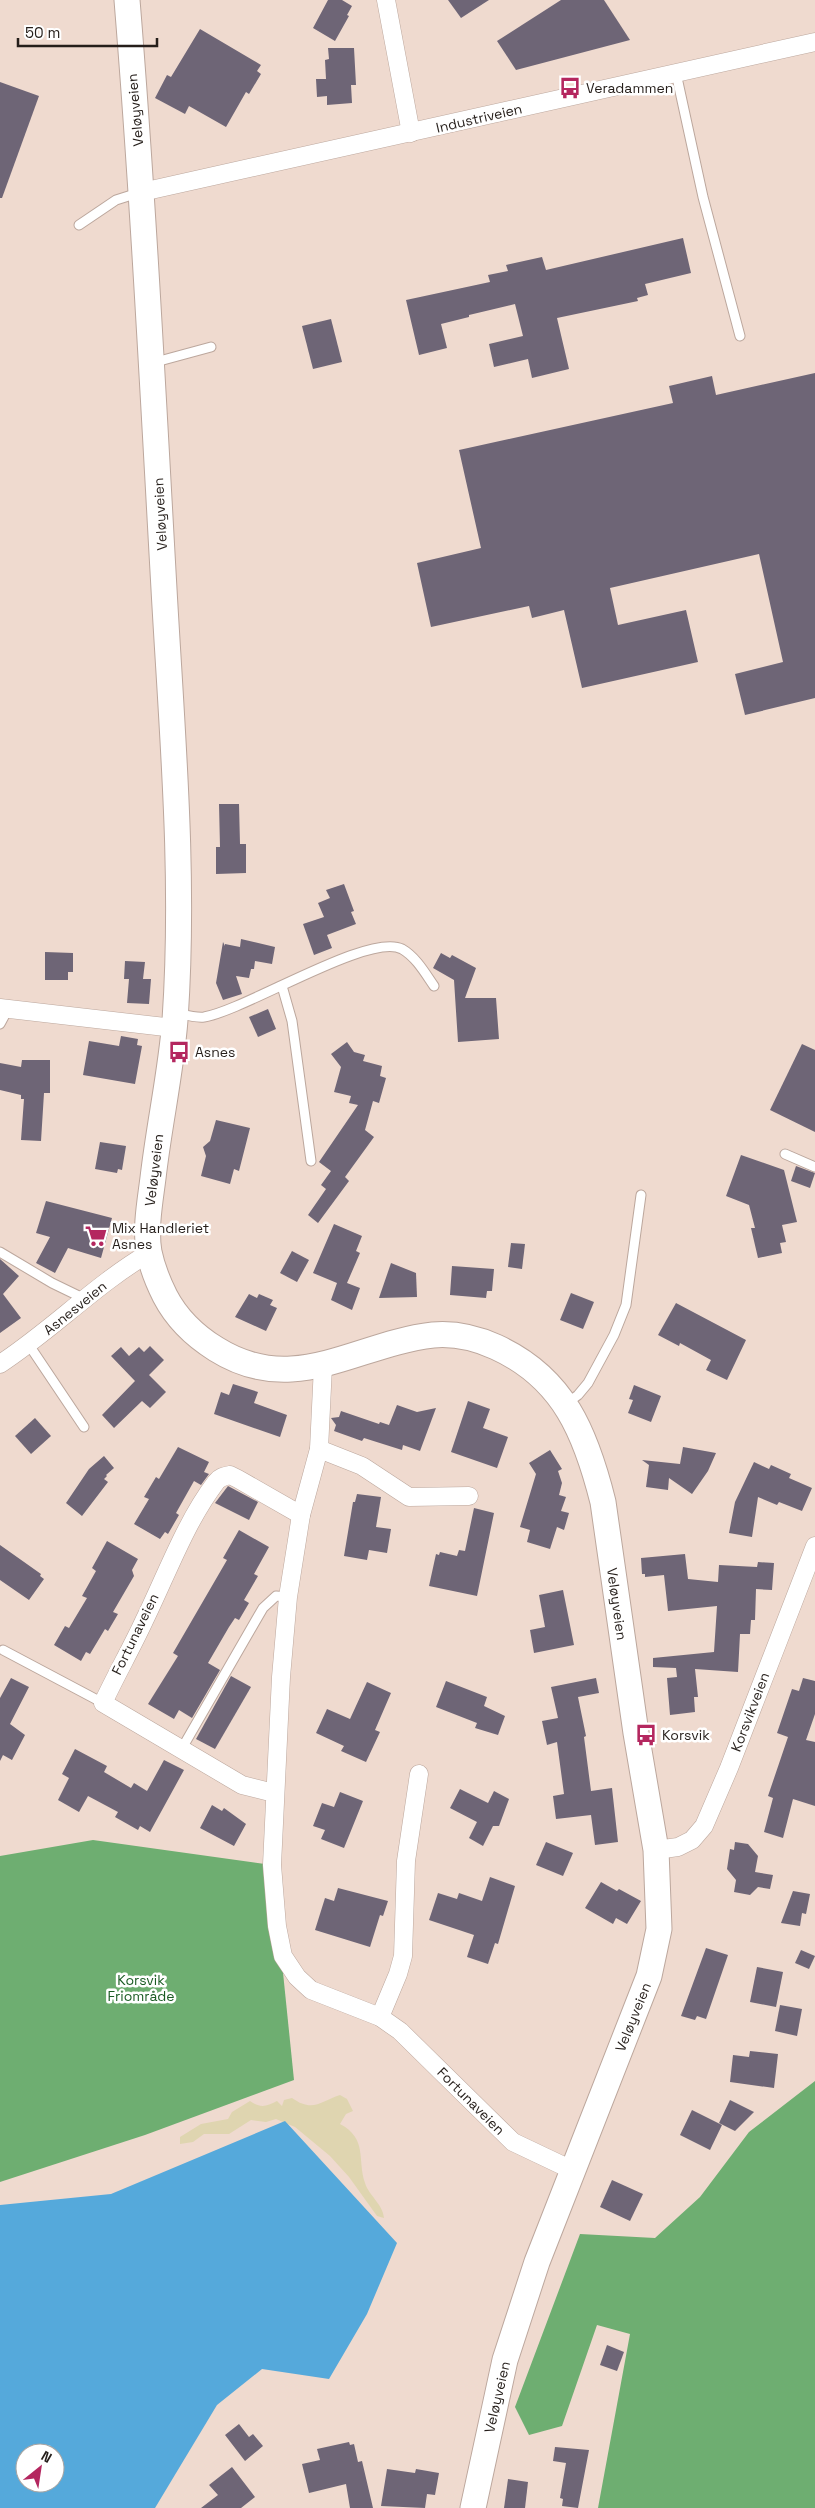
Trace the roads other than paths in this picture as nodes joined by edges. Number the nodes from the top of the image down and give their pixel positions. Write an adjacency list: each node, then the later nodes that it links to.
1 (126, 0): 6 (main road, Veløyveien)
2 (386, 0): 5 (street)
3 (815, 42): 4 (street, Industriveien)
4 (676, 73): 5 (street, Industriveien); 8 (lane)
5 (411, 133): 6 (street, Industriveien)
6 (142, 192): 7 (lane); 10 (main road, Veløyveien)
7 (80, 225)
8 (740, 336)
9 (211, 347): 10 (lane)
10 (152, 363): 14 (main road, Veløyveien)
11 (282, 986): 12 (lane); 14 (lane); 16 (lane)
12 (434, 986)
13 (3, 1014): 14 (street)
14 (175, 1020): 20 (main road, Veløyveien)
15 (785, 1154): 17 (lane)
16 (312, 1161)
17 (815, 1167)
18 (641, 1195): 25 (lane)
19 (0, 1252): 21 (lane)
20 (150, 1253): 21 (street, Asnesveien); 24 (main road, Veløyveien)
21 (85, 1299): 22 (street, Asnesveien)
22 (29, 1345): 23 (street, Asnesveien); 26 (lane)
23 (0, 1364)
24 (323, 1366): 25 (main road, Veløyveien); 27 (street, Fortunaveien)
25 (566, 1404): 37 (main road, Veløyveien)
26 (84, 1427)
27 (319, 1449): 28 (street); 29 (street, Fortunaveien)
28 (469, 1496)
29 (301, 1515): 31 (street, Fortunaveien); 33 (street, Fortunaveien)
30 (815, 1546): 37 (street, Korsvikveien)
31 (288, 1597): 34 (lane); 36 (street, Fortunaveien)
32 (3, 1650): 33 (lane)
33 (104, 1704): 34 (street)
34 (181, 1750): 36 (street)
35 (419, 1774): 38 (street)
36 (274, 1793): 38 (street, Fortunaveien)
37 (656, 1850): 39 (main road, Veløyveien)
38 (380, 2017): 39 (street, Fortunaveien)
39 (572, 2170): 40 (main road, Veløyveien)
40 (473, 2508)

